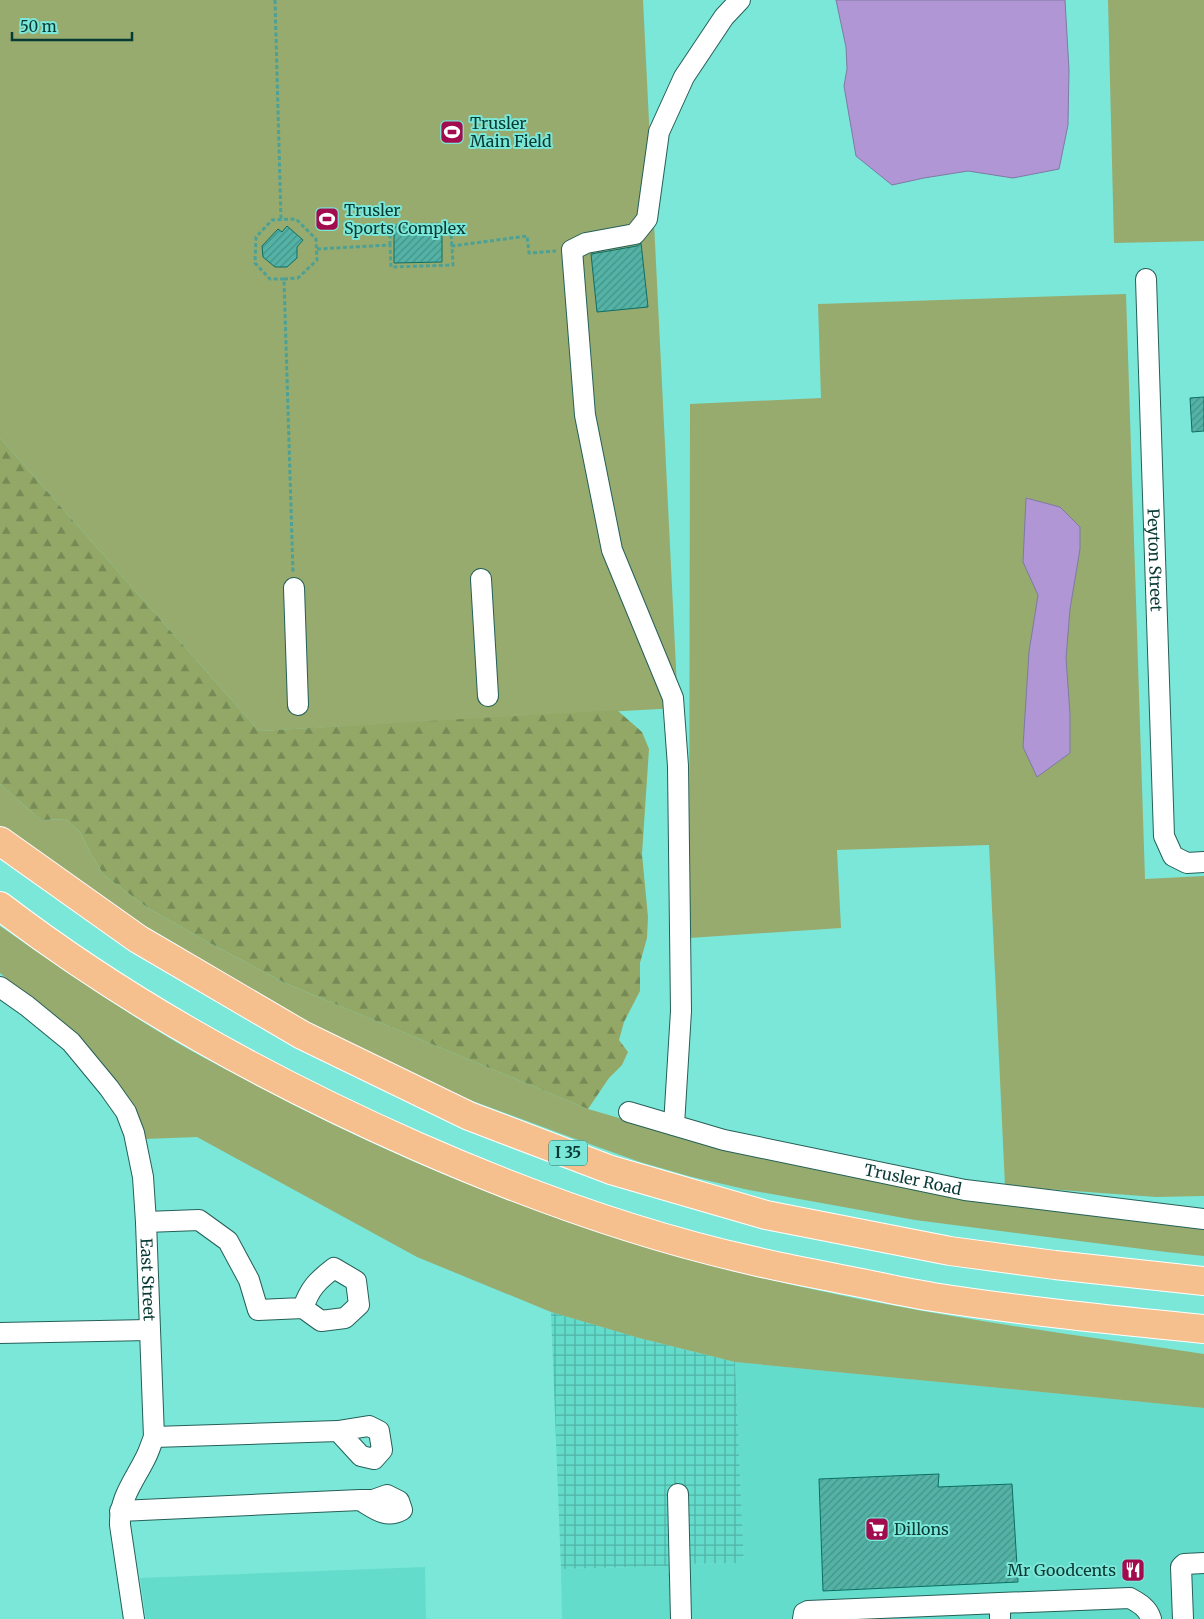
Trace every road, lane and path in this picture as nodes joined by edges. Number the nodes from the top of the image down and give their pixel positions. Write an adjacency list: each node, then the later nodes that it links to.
1 (275, 0): 3 (path)
2 (740, 0): 7 (street)
3 (281, 220): 6 (path); 8 (path)
4 (390, 245): 5 (path); 5 (path); 6 (path)
5 (452, 246): 7 (path)
6 (317, 249): 8 (path)
7 (572, 250): 19 (street)
8 (284, 278): 11 (path)
9 (1146, 279): 15 (street, Peyton Street)
10 (481, 579): 12 (street)
11 (294, 588): 13 (street)
12 (488, 696)
13 (298, 705)
14 (0, 841): 22 (highway, I 35)
15 (1204, 862)
16 (0, 906): 26 (highway)
17 (0, 987): 21 (street, East Street)
18 (629, 1112): 19 (street, Trusler Road)
19 (674, 1125): 20 (street, Trusler Road)
20 (1204, 1219)
21 (146, 1222): 25 (street); 28 (street, East Street)
22 (1055, 1265): 23 (highway); 24 (highway, I 35)
23 (1204, 1270)
24 (1204, 1281)
25 (303, 1308)
26 (1063, 1315): 27 (highway); 30 (highway)
27 (1204, 1329)
28 (149, 1330): 29 (street); 32 (street, East Street)
29 (0, 1333)
30 (1204, 1342)
31 (338, 1431): 32 (street)
32 (154, 1437): 35 (street, East Street)
33 (678, 1494): 39 (street)
34 (360, 1500): 35 (street)
35 (120, 1511): 38 (street, East Street)
36 (1204, 1563): 42 (street)
37 (1000, 1611): 40 (street); 41 (street)
38 (134, 1619)
39 (681, 1619)
40 (803, 1619)
41 (1151, 1619)
42 (1183, 1619)

